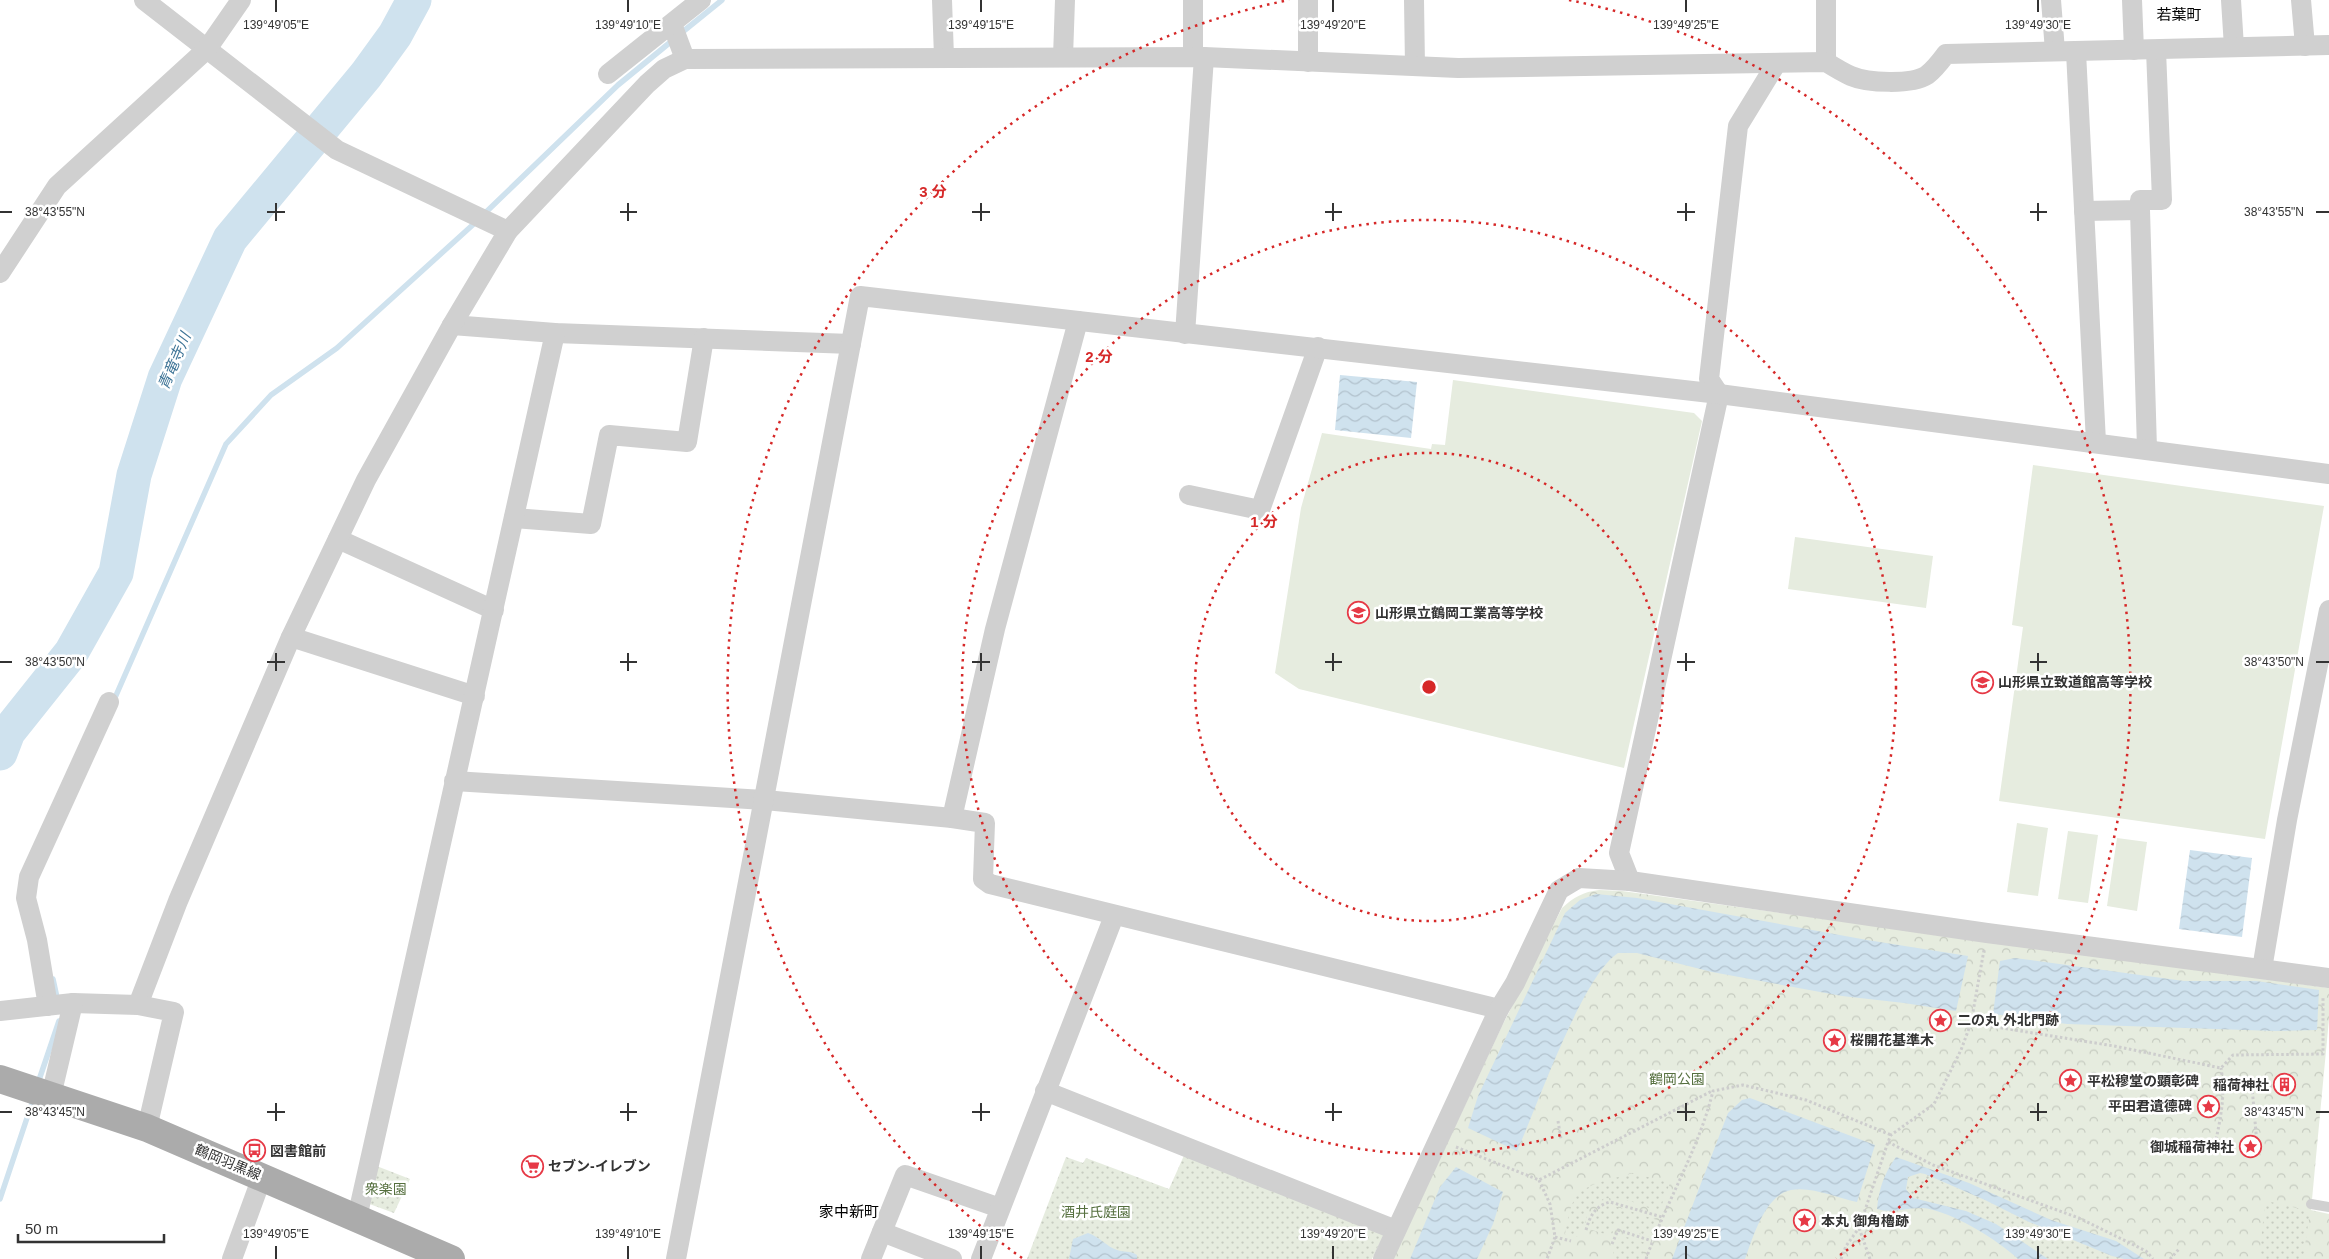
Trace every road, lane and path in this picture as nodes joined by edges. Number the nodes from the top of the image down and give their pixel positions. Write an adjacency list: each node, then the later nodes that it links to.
1 (144, 0): 18 (street)
2 (240, 0): 18 (street)
3 (699, 0): 14 (street)
4 (942, 0): 24 (street)
5 (1065, 0): 23 (street)
6 (1193, 0): 25 (street)
7 (1308, 0): 27 (street)
8 (1414, 0): 30 (street)
9 (1826, 0): 28 (street)
10 (2051, 0): 21 (street)
11 (2132, 0): 19 (street)
12 (2232, 0): 17 (street)
13 (2301, 0): 16 (street)
14 (672, 24): 26 (street); 31 (street)
15 (2329, 45): 16 (street)
16 (2305, 46): 17 (street)
17 (2234, 47): 20 (street)
18 (207, 49): 34 (street); 35 (street)
19 (2134, 50): 20 (street); 22 (street)
20 (2156, 50): 32 (street)
21 (2055, 51): 22 (street); 28 (street)
22 (2076, 52): 33 (street)
23 (1063, 56): 24 (street); 25 (street)
24 (944, 57): 26 (street)
25 (1199, 57): 27 (street); 39 (street)
26 (685, 59): 34 (street)
27 (1308, 62): 30 (street)
28 (1826, 62): 29 (street)
29 (1776, 64): 30 (street); 43 (street)
30 (1415, 66)
31 (608, 74)
32 (2140, 210): 33 (street); 45 (street)
33 (2084, 211): 44 (street)
34 (508, 231): 37 (street)
35 (0, 273)
36 (1078, 321): 39 (street); 41 (street); 57 (street)
37 (452, 325): 38 (street); 49 (street)
38 (555, 333): 40 (street); 48 (street)
39 (1185, 334): 42 (street)
40 (704, 338): 41 (street); 48 (street)
41 (851, 344): 56 (street)
42 (1318, 347): 43 (street); 47 (street)
43 (1719, 394): 44 (street); 58 (street)
44 (2096, 442): 45 (street)
45 (2147, 449): 46 (street)
46 (2329, 474)
47 (1189, 495)
48 (514, 518): 50 (street)
49 (338, 539): 50 (street); 52 (street)
50 (494, 610): 53 (street)
51 (2329, 610): 61 (street)
52 (292, 638): 53 (street); 64 (street)
53 (476, 696): 55 (street)
54 (109, 702): 65 (street)
55 (454, 781): 56 (street); 88 (street)
56 (765, 800): 57 (street); 101 (street)
57 (952, 818): 59 (street)
58 (1630, 881): 61 (street); 66 (street)
59 (1114, 916): 66 (street); 72 (street)
60 (1983, 955): 68 (path)
61 (2262, 969): 62 (street)
62 (2326, 977): 69 (path)
63 (73, 1003): 64 (street); 65 (street); 74 (street)
64 (138, 1005): 76 (street)
65 (48, 1006): 67 (street)
66 (1499, 1010): 91 (street)
67 (0, 1011)
68 (1971, 1023): 69 (path); 77 (path)
69 (2221, 1068): 82 (path)
70 (0, 1079): 74 (main road, 鶴岡羽黒線)
71 (2275, 1086): 80 (path)
72 (1045, 1091): 87 (street); 91 (street)
73 (1713, 1091): 77 (path); 84 (path); 89 (path)
74 (51, 1096): 76 (main road, 鶴岡羽黒線)
75 (1558, 1121): 78 (path)
76 (147, 1128): 83 (main road, 鶴岡羽黒線)
77 (1891, 1135): 79 (path)
78 (1562, 1139)
79 (1888, 1142): 90 (path); 110 (path)
80 (2257, 1144)
81 (1456, 1146): 84 (path)
82 (2214, 1149)
83 (262, 1177): 88 (main road, 鶴岡羽黒線); 99 (street)
84 (1539, 1180): 94 (path)
85 (2311, 1204): 86 (lane)
86 (2329, 1206)
87 (1000, 1208): 93 (street); 104 (street)
88 (357, 1218): 100 (main road, 鶴岡羽黒線)
89 (1662, 1218): 92 (path); 96 (path)
90 (1860, 1228): 108 (path); 109 (path)
91 (1396, 1230): 105 (street)
92 (1586, 1230)
93 (882, 1232): 102 (street); 103 (street)
94 (1555, 1237): 95 (path); 106 (path)
95 (1571, 1241)
96 (1652, 1241): 97 (path); 107 (path)
97 (1612, 1244)
98 (2179, 1249): 111 (path)
99 (232, 1259)
100 (451, 1259)
101 (676, 1259)
102 (871, 1259)
103 (952, 1259)
104 (981, 1259)
105 (1383, 1259)
106 (1547, 1259)
107 (1646, 1259)
108 (1841, 1259)
109 (1870, 1259)
110 (2153, 1259)
111 (2170, 1259)

